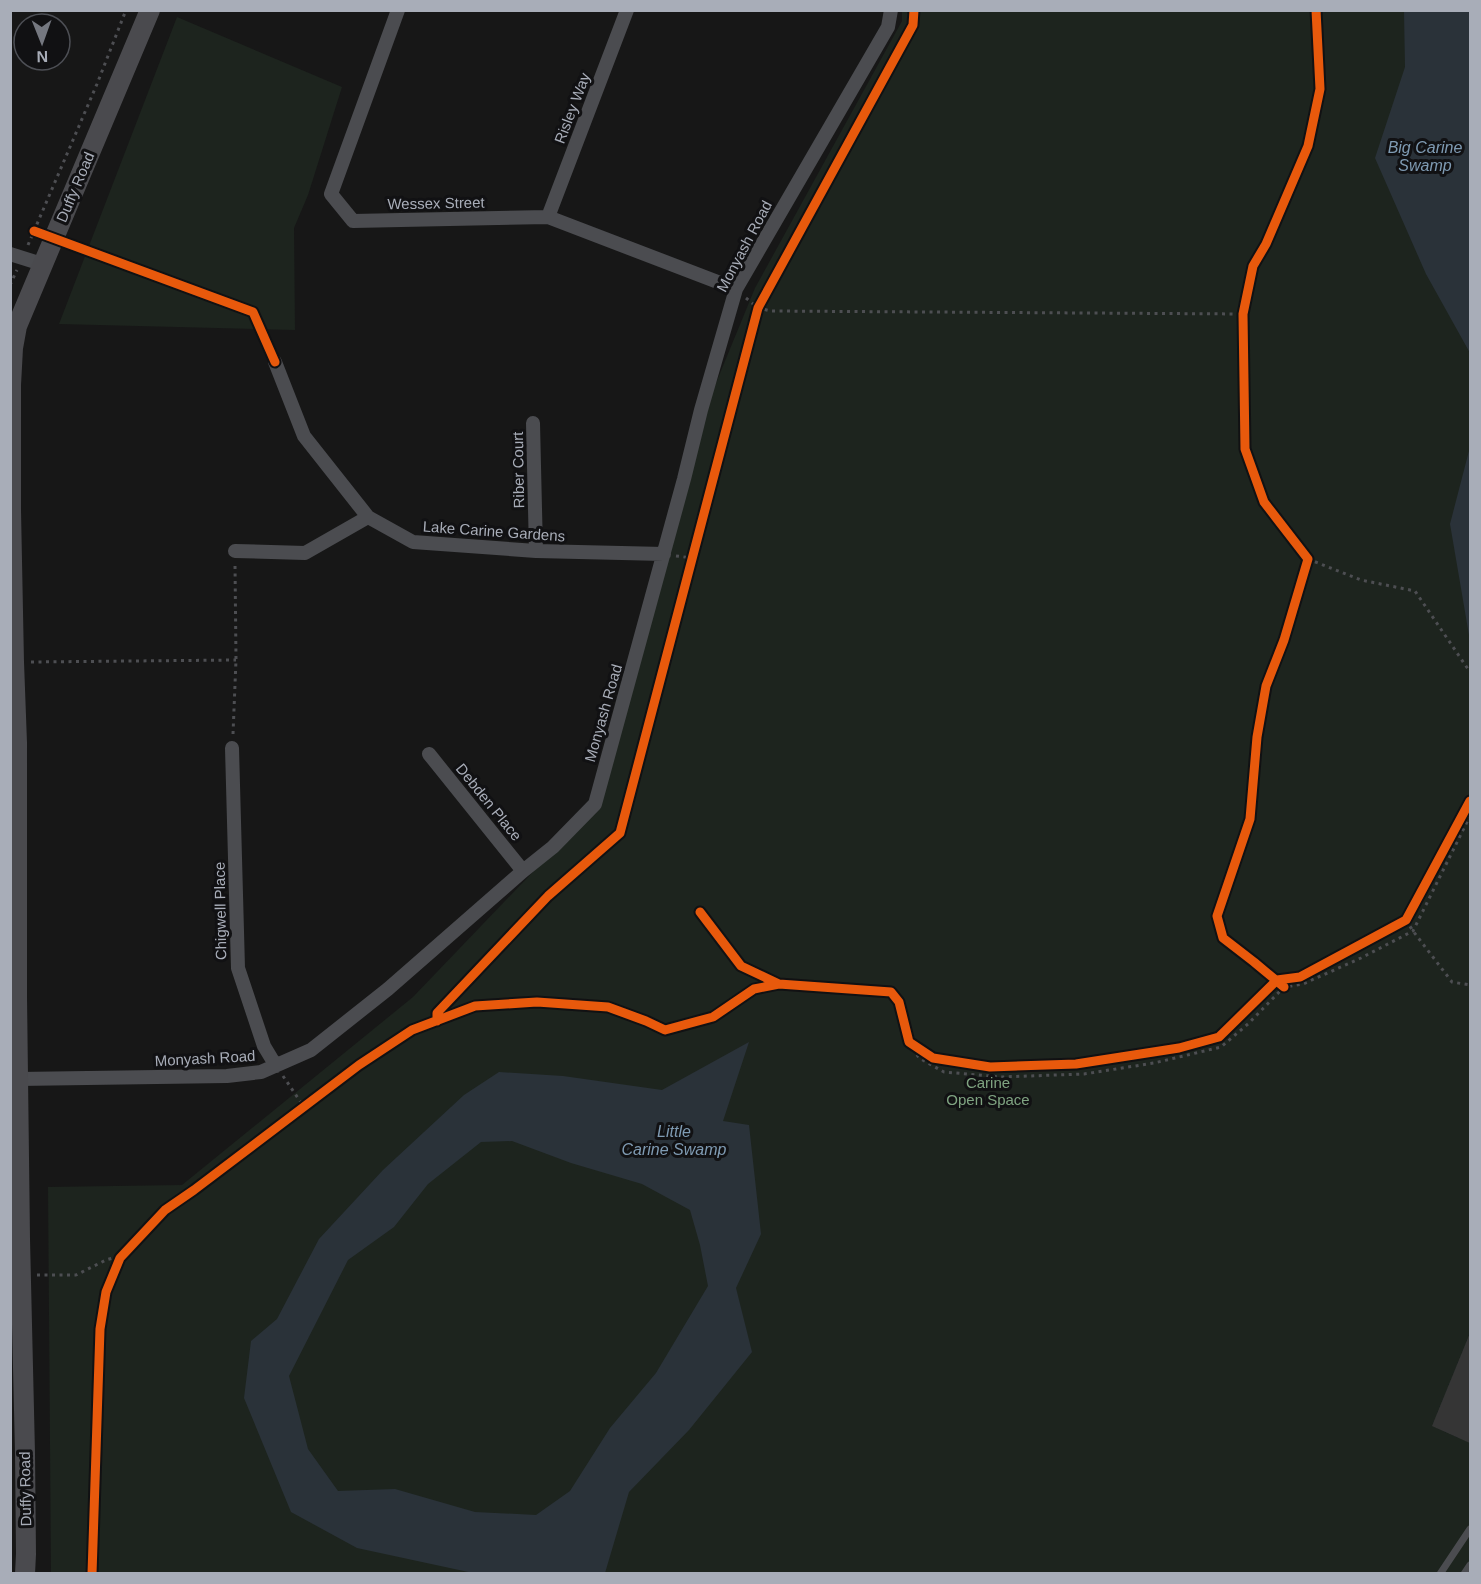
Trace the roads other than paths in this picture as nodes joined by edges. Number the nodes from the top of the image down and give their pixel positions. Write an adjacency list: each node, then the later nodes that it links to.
1 (150, 10): 7 (main road, Duffy Road)
2 (398, 10): 5 (street, Wessex Street)
3 (627, 10): 5 (street, Risley Way)
4 (891, 10): 8 (street, Monyash Road)
5 (548, 217): 8 (street, Wessex Street)
6 (16, 256): 7 (street)
7 (42, 264): 19 (main road, Duffy Road)
8 (736, 289): 14 (street, Monyash Road)
9 (275, 362): 11 (street, Lake Carine Gardens)
10 (533, 423): 13 (street, Riber Court)
11 (368, 517): 12 (street); 13 (street, Lake Carine Gardens)
12 (235, 551)
13 (536, 551): 14 (street, Lake Carine Gardens)
14 (664, 555): 17 (street, Monyash Road)
15 (232, 748): 18 (street, Chigwell Place)
16 (429, 754): 17 (street, Debden Place)
17 (523, 871): 18 (street, Monyash Road)
18 (276, 1066): 19 (street, Monyash Road)
19 (18, 1079): 20 (main road, Duffy Road)
20 (15, 1239): 21 (main road, Duffy Road)
21 (18, 1453): 24 (main road, Duffy Road)
22 (1470, 1529): 25 (lane)
23 (1470, 1565): 26 (lane)
24 (27, 1567)
25 (1440, 1574)
26 (1464, 1574)

